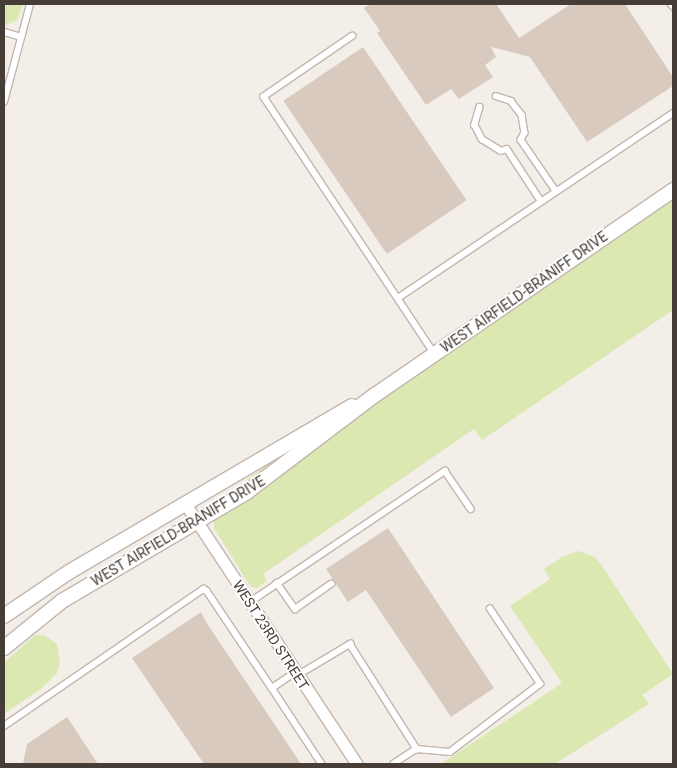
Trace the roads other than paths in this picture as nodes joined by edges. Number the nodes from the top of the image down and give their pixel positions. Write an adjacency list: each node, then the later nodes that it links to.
1 (30, 4): 4 (lane)
2 (4, 32): 4 (lane)
3 (353, 36): 12 (lane)
4 (21, 37): 6 (lane)
5 (496, 96): 10 (lane)
6 (4, 102)
7 (480, 107): 11 (lane)
8 (673, 113): 10 (lane)
9 (673, 190): 13 (street, WEST AIRFIELD-BRANIFF DRIVE)
10 (556, 191): 11 (lane)
11 (541, 201): 12 (lane)
12 (398, 298): 13 (lane)
13 (434, 354): 14 (street, WEST AIRFIELD-BRANIFF DRIVE)
14 (375, 395): 15 (street, WEST AIRFIELD-BRANIFF DRIVE); 17 (street, WEST AIRFIELD-BRANIFF DRIVE)
15 (186, 505): 17 (street, WEST 23RD STREET); 22 (street, WEST AIRFIELD-BRANIFF DRIVE)
16 (471, 509): 18 (lane)
17 (197, 522): 20 (street, WEST 23RD STREET); 23 (street, WEST AIRFIELD-BRANIFF DRIVE)
18 (277, 584): 19 (lane); 20 (lane)
19 (331, 584)
20 (250, 602): 24 (street, WEST 23RD STREET)
21 (490, 609): 27 (lane)
22 (4, 616)
23 (4, 648)
24 (297, 674): 25 (lane); 27 (lane); 29 (street, WEST 23RD STREET)
25 (272, 688): 26 (lane); 28 (lane)
26 (4, 726)
27 (417, 749): 30 (lane)
28 (322, 764)
29 (357, 764)
30 (394, 764)

